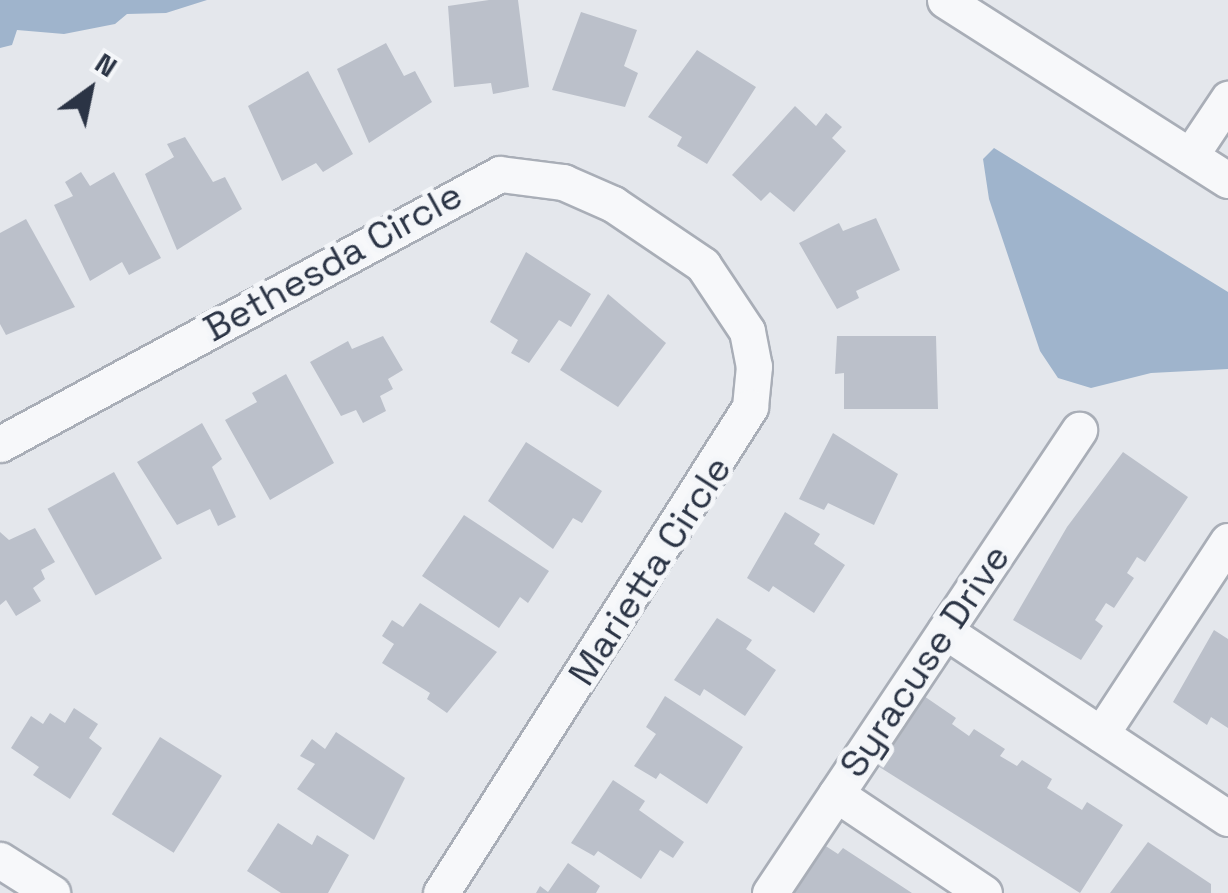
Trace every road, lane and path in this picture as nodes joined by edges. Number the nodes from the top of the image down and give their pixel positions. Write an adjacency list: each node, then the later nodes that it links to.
1 (945, 0): 3 (street)
2 (1228, 99): 3 (street)
3 (1190, 156): 4 (street)
4 (1228, 180)
5 (674, 244): 7 (street, Bethesda Circle); 16 (street, Marietta Circle)
6 (1079, 430): 10 (street, Syracuse Drive)
7 (0, 444)
8 (1228, 540): 9 (street)
9 (1216, 584): 11 (street)
10 (945, 632): 11 (street); 12 (street, Syracuse Drive)
11 (1101, 734): 13 (street)
12 (836, 794): 17 (street, Syracuse Drive); 18 (street)
13 (1228, 818)
14 (0, 860): 15 (street)
15 (52, 893)
16 (440, 893)
17 (770, 893)
18 (984, 893)

